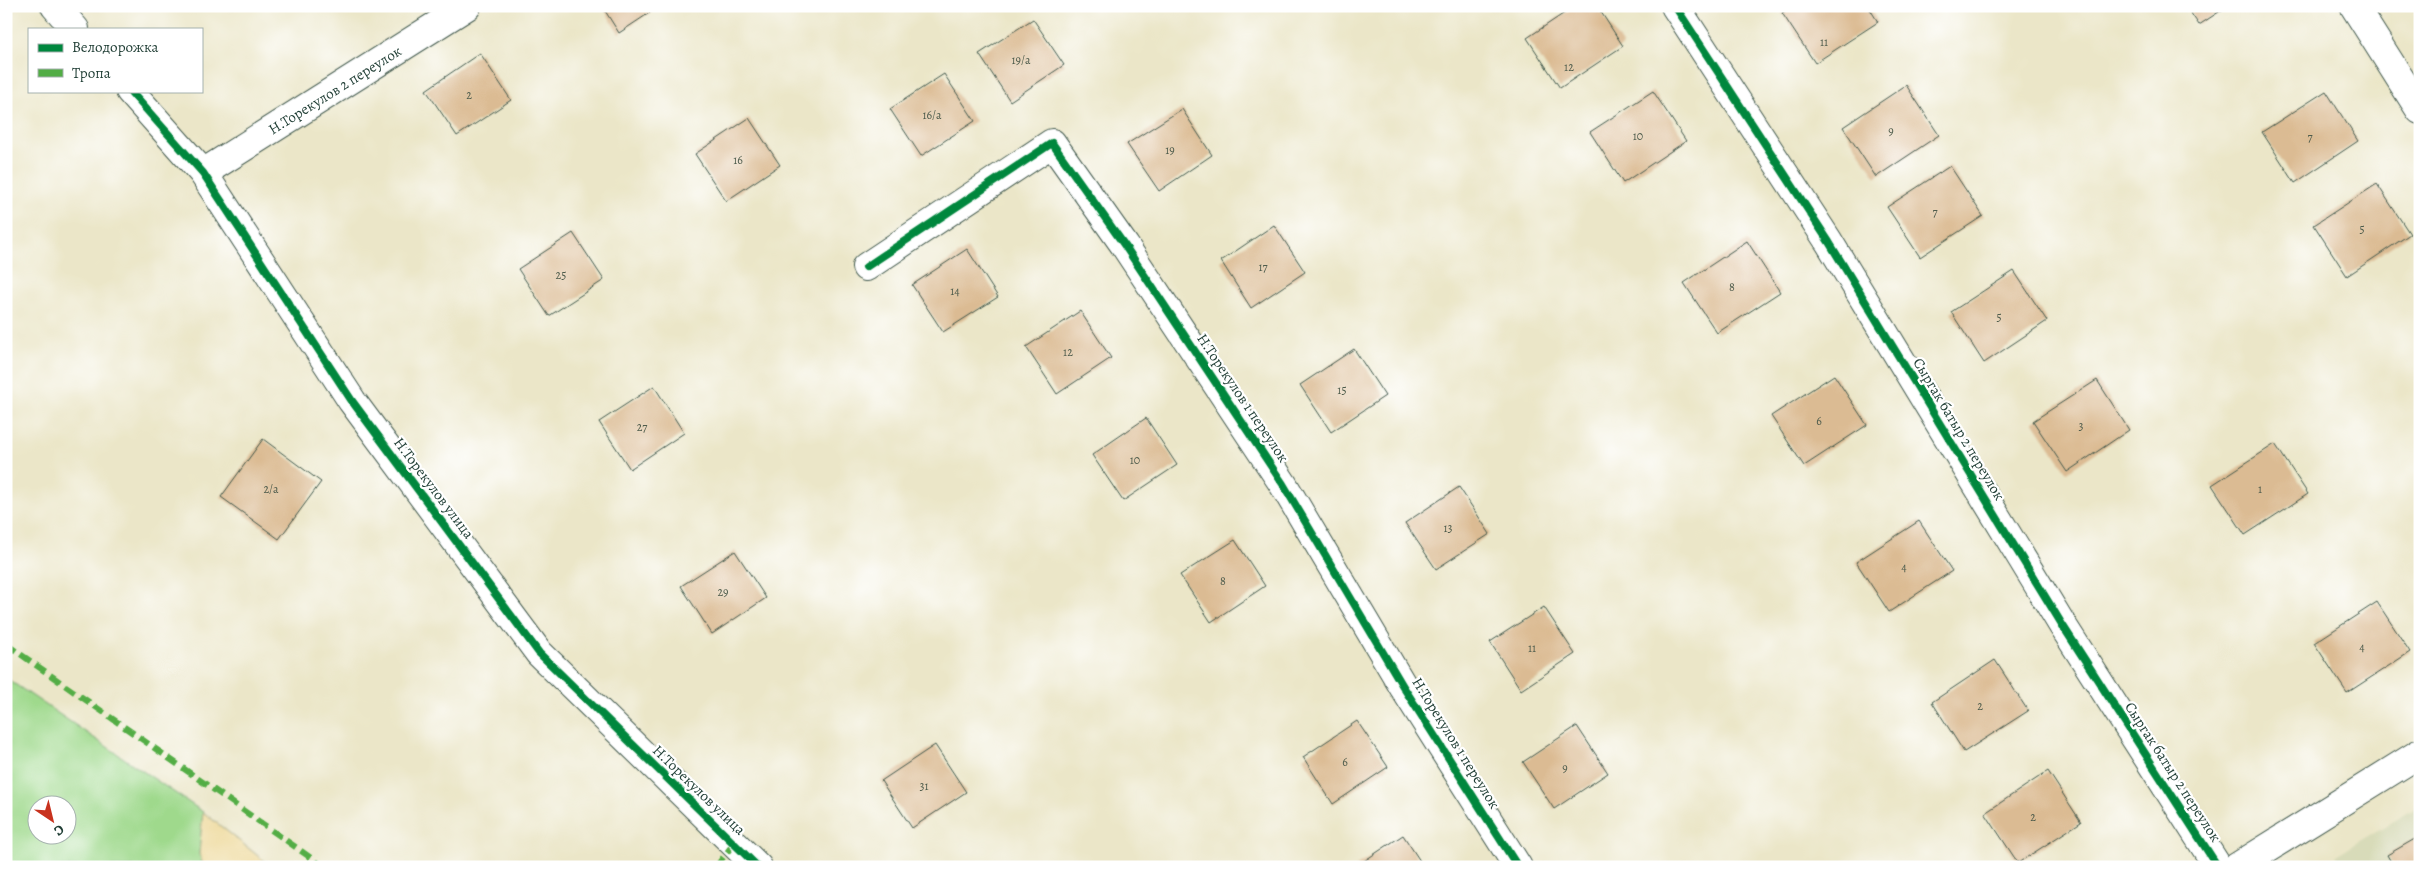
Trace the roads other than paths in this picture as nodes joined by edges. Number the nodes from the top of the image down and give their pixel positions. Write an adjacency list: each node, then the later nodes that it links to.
1 (55, 6): 5 (street)
2 (467, 6): 8 (street, Н.Торекулов 2 переулок)
3 (1675, 6): 13 (street, Сыргак батыр 2 переулок)
4 (2354, 6): 7 (street)
5 (73, 28)
6 (131, 92): 8 (street, Н.Торекулов улица)
7 (2420, 110)
8 (203, 173): 11 (street, Н.Торекулов улица)
9 (866, 268): 12 (street, Н.Торекулов 1 переулок)
10 (2420, 753): 14 (street)
11 (758, 867)
12 (1518, 867)
13 (2218, 867)
14 (2237, 867)

